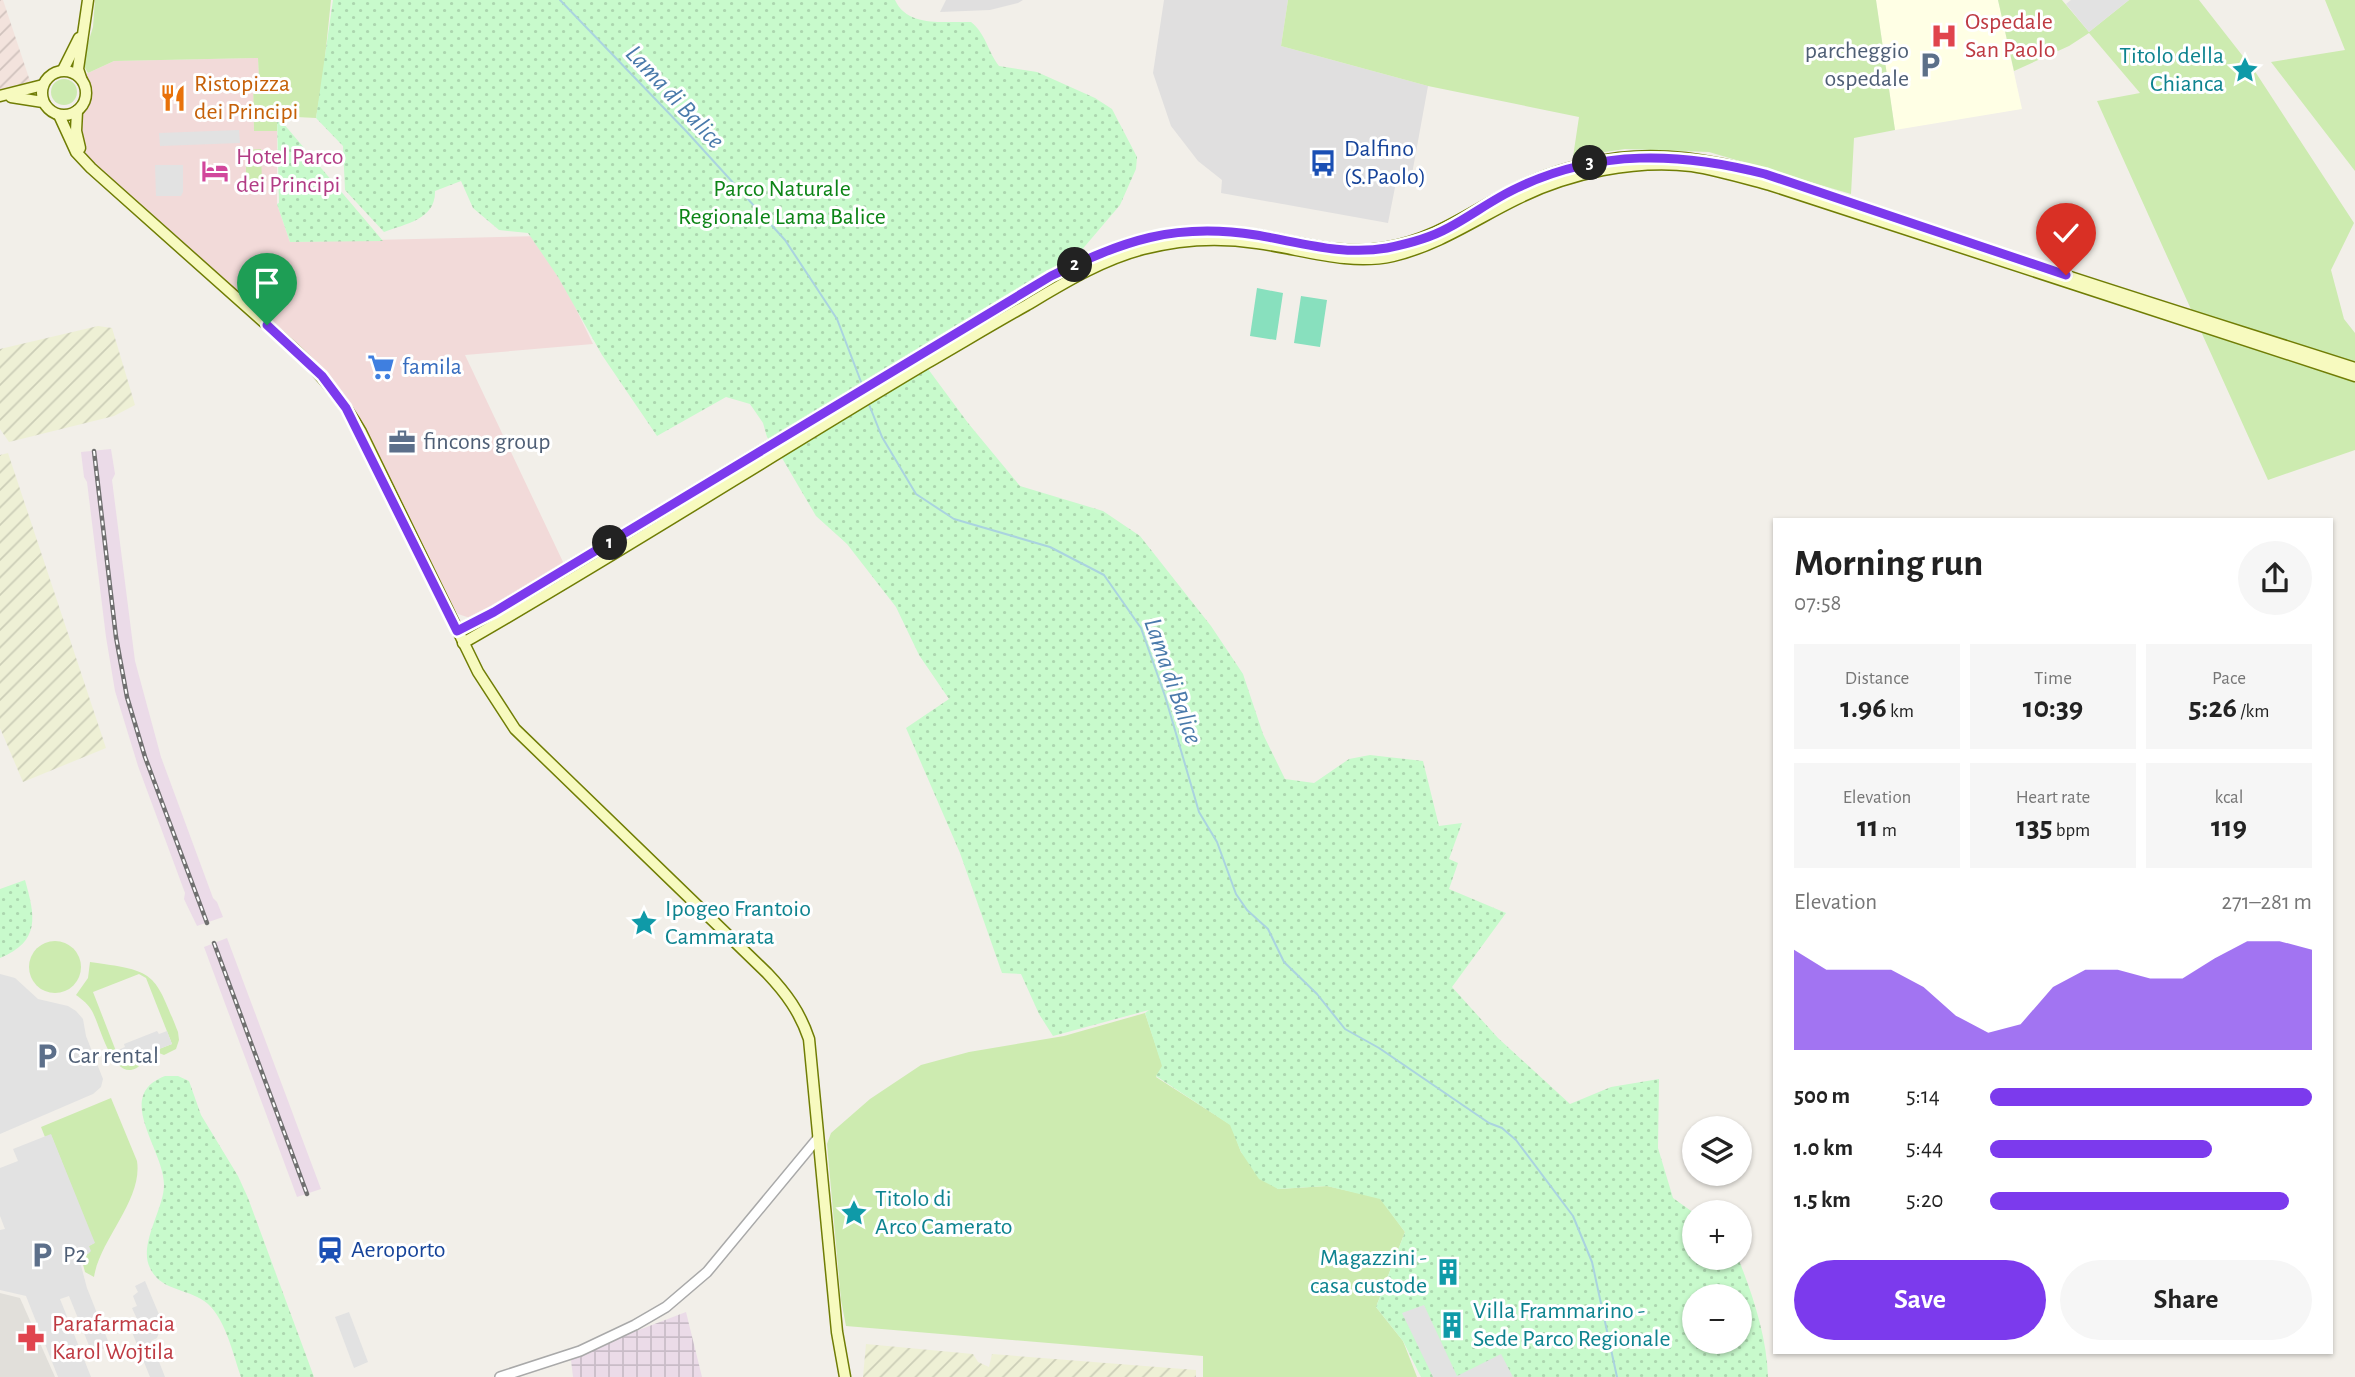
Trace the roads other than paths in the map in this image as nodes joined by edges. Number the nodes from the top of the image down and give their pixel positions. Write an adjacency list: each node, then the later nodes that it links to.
1 (87, 5): 2 (main road); 3 (main road)
2 (62, 70): 3 (main road); 4 (main road)
3 (81, 78): 7 (main road)
4 (43, 85): 5 (main road); 6 (main road)
5 (0, 96): 6 (main road)
6 (43, 102): 8 (main road)
7 (77, 111): 8 (main road); 9 (main road)
8 (59, 115): 9 (main road)
9 (83, 158): 14 (main road)
10 (932, 354): 11 (main road); 12 (main road); 13 (main road)
11 (2355, 368)
12 (2355, 376)
13 (790, 440): 14 (main road); 15 (main road)
14 (457, 631): 15 (main road)
15 (463, 643): 16 (main road)
16 (818, 1138): 17 (street); 18 (main road)
17 (500, 1377)
18 (845, 1377)

